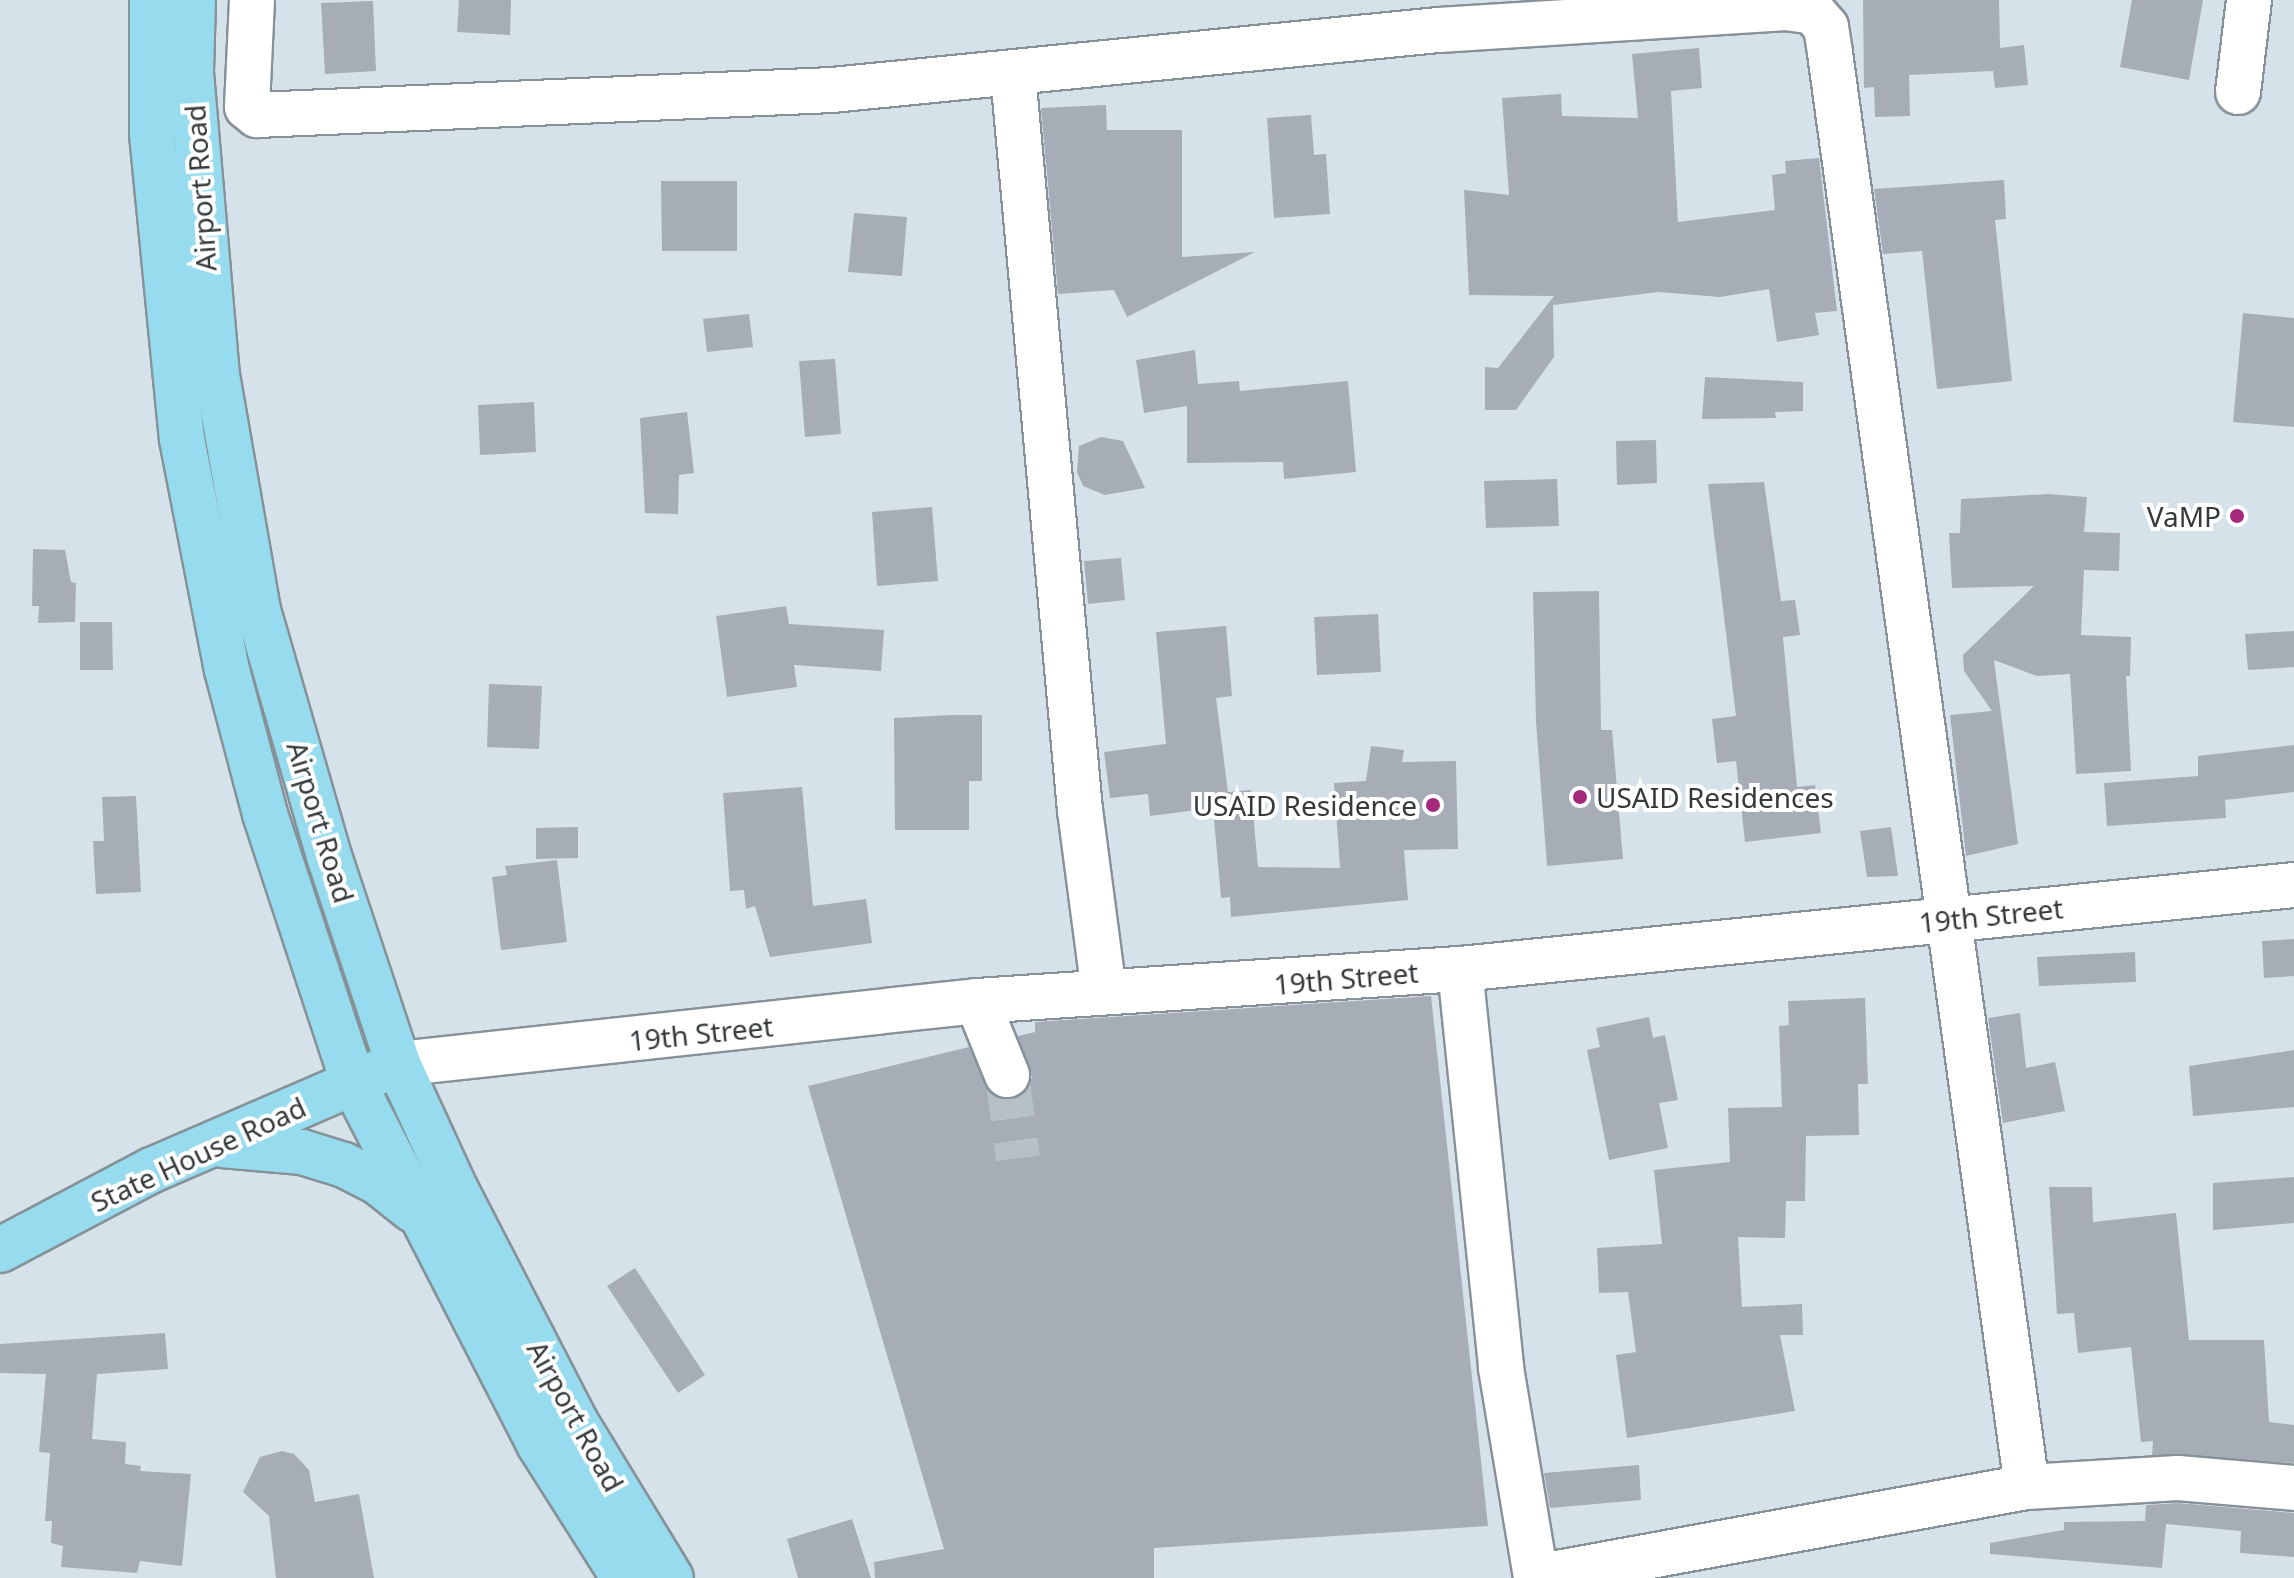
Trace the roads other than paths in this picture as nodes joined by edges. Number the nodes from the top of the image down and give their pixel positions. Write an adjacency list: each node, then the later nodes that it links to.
1 (152, 0): 14 (main road, Airport Road)
2 (193, 0): 12 (main road, Airport Road)
3 (252, 0): 5 (street)
4 (2249, 0): 6 (street)
5 (1013, 74): 8 (street); 10 (street)
6 (2238, 92)
7 (2294, 885): 8 (street, 19th Street)
8 (1951, 919): 9 (street, 19th Street); 18 (street)
9 (1460, 969): 10 (street, 19th Street); 20 (street)
10 (1104, 992): 11 (street, 19th Street)
11 (977, 1001): 12 (street, 19th Street); 13 (street)
12 (398, 1064): 14 (main road, State House Road); 22 (main road, Airport Road)
13 (1007, 1075)
14 (353, 1082): 15 (main road, State House Road); 16 (main road, Airport Road)
15 (220, 1145): 16 (main road); 17 (main road, State House Road)
16 (418, 1214): 21 (main road, Airport Road)
17 (0, 1250)
18 (2027, 1487): 19 (street); 20 (street)
19 (2294, 1488)
20 (1536, 1577)
21 (624, 1578)
22 (671, 1578)

